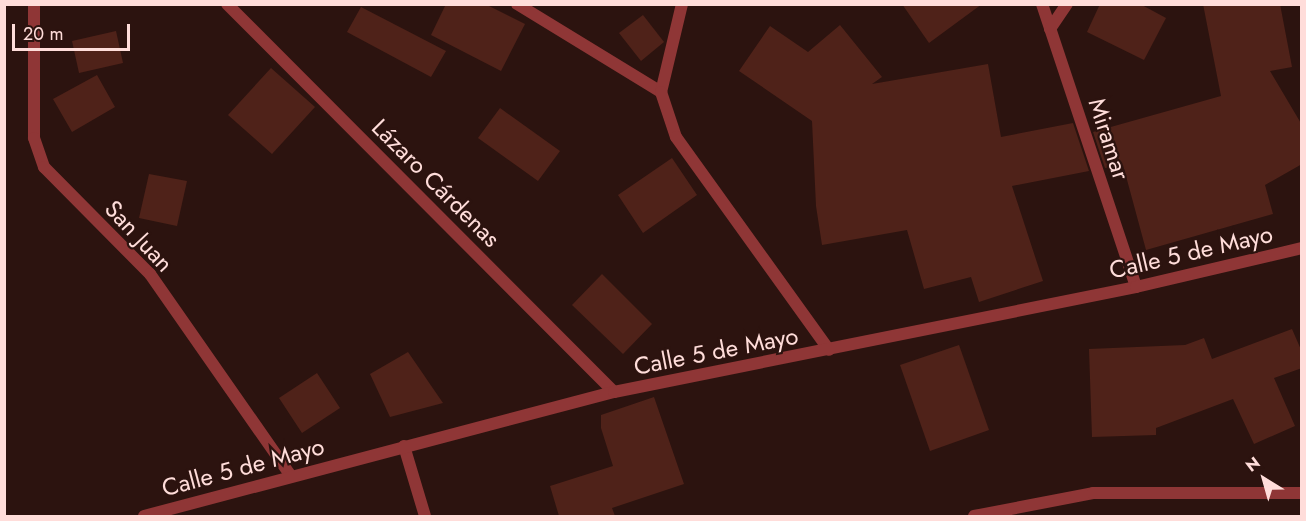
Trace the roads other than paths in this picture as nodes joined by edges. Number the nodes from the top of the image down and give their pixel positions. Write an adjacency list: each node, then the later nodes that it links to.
1 (34, 4): 14 (street, San Juan)
2 (227, 4): 12 (street, Lázaro Cárdenas)
3 (517, 4): 8 (street)
4 (682, 4): 8 (street)
5 (1042, 4): 7 (street, Miramar)
6 (1067, 4): 7 (street)
7 (1050, 29): 10 (street, Miramar)
8 (661, 92): 11 (street)
9 (1302, 248): 10 (street, Calle 5 de Mayo)
10 (1136, 287): 11 (street, Calle 5 de Mayo)
11 (829, 350): 12 (street, Calle 5 de Mayo)
12 (614, 392): 13 (street, Calle 5 de Mayo)
13 (404, 446): 14 (street, Calle 5 de Mayo); 17 (street)
14 (291, 475): 16 (street, Calle 5 de Mayo)
15 (1302, 493): 18 (street)
16 (144, 516)
17 (426, 516)
18 (974, 516)

